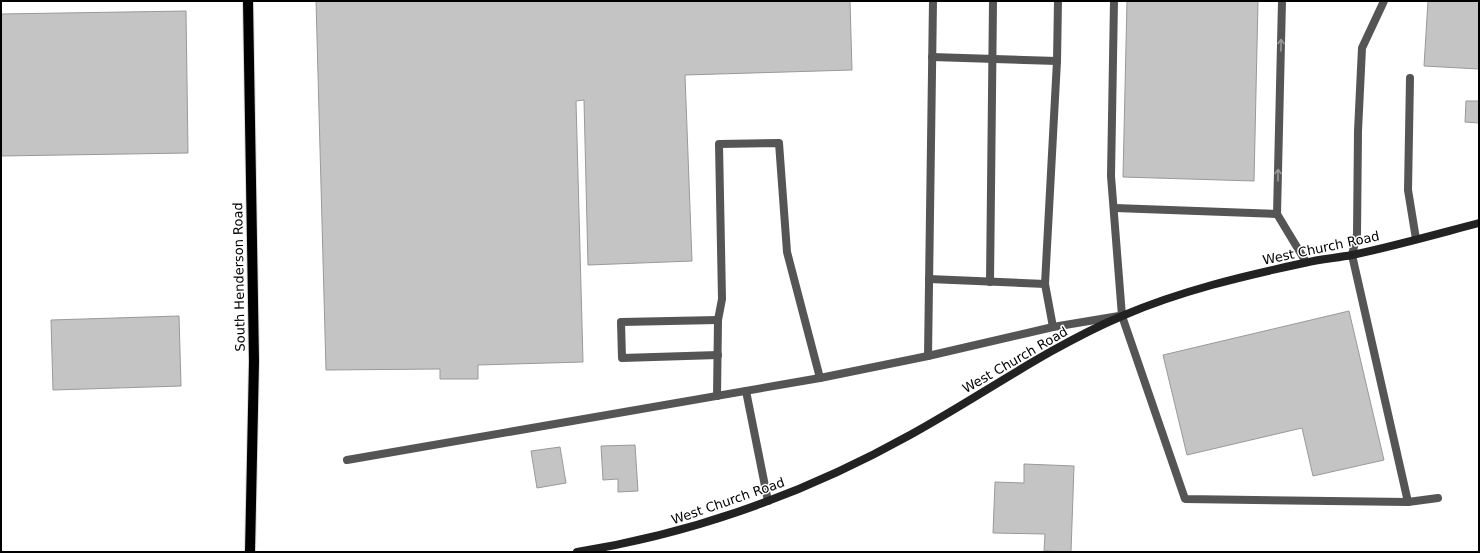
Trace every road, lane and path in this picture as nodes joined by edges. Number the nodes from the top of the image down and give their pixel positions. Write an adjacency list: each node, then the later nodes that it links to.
1 (248, 1): 33 (main road, South Henderson Road)
2 (933, 1): 8 (lane)
3 (993, 1): 9 (lane)
4 (1058, 1): 10 (lane)
5 (1114, 1): 12 (lane)
6 (1282, 1): 13 (lane, one-way to 6)
7 (1384, 1): 16 (lane)
8 (932, 57): 9 (lane); 18 (lane)
9 (992, 59): 10 (lane); 19 (lane)
10 (1057, 61): 20 (lane)
11 (1410, 78): 15 (lane)
12 (1115, 208): 13 (lane); 21 (lane)
13 (1277, 214): 17 (lane)
14 (1479, 223): 15 (street, West Church Road)
15 (1416, 239): 16 (street, West Church Road)
16 (1352, 255): 17 (street, West Church Road); 32 (lane)
17 (1306, 262): 21 (street, West Church Road)
18 (929, 279): 19 (lane); 25 (lane)
19 (990, 282): 20 (lane)
20 (1045, 284): 23 (lane)
21 (1122, 316): 23 (lane); 31 (street, West Church Road); 32 (lane)
22 (718, 320): 24 (lane); 24 (lane); 26 (lane)
23 (1053, 326): 25 (lane)
24 (718, 355): 28 (lane)
25 (928, 356): 26 (lane)
26 (820, 378): 27 (lane)
27 (746, 391): 28 (lane); 31 (lane)
28 (717, 396): 29 (lane)
29 (347, 460)
30 (1438, 498): 32 (lane)
31 (768, 501): 34 (street, West Church Road)
32 (1408, 502)
33 (250, 552)
34 (577, 552)

